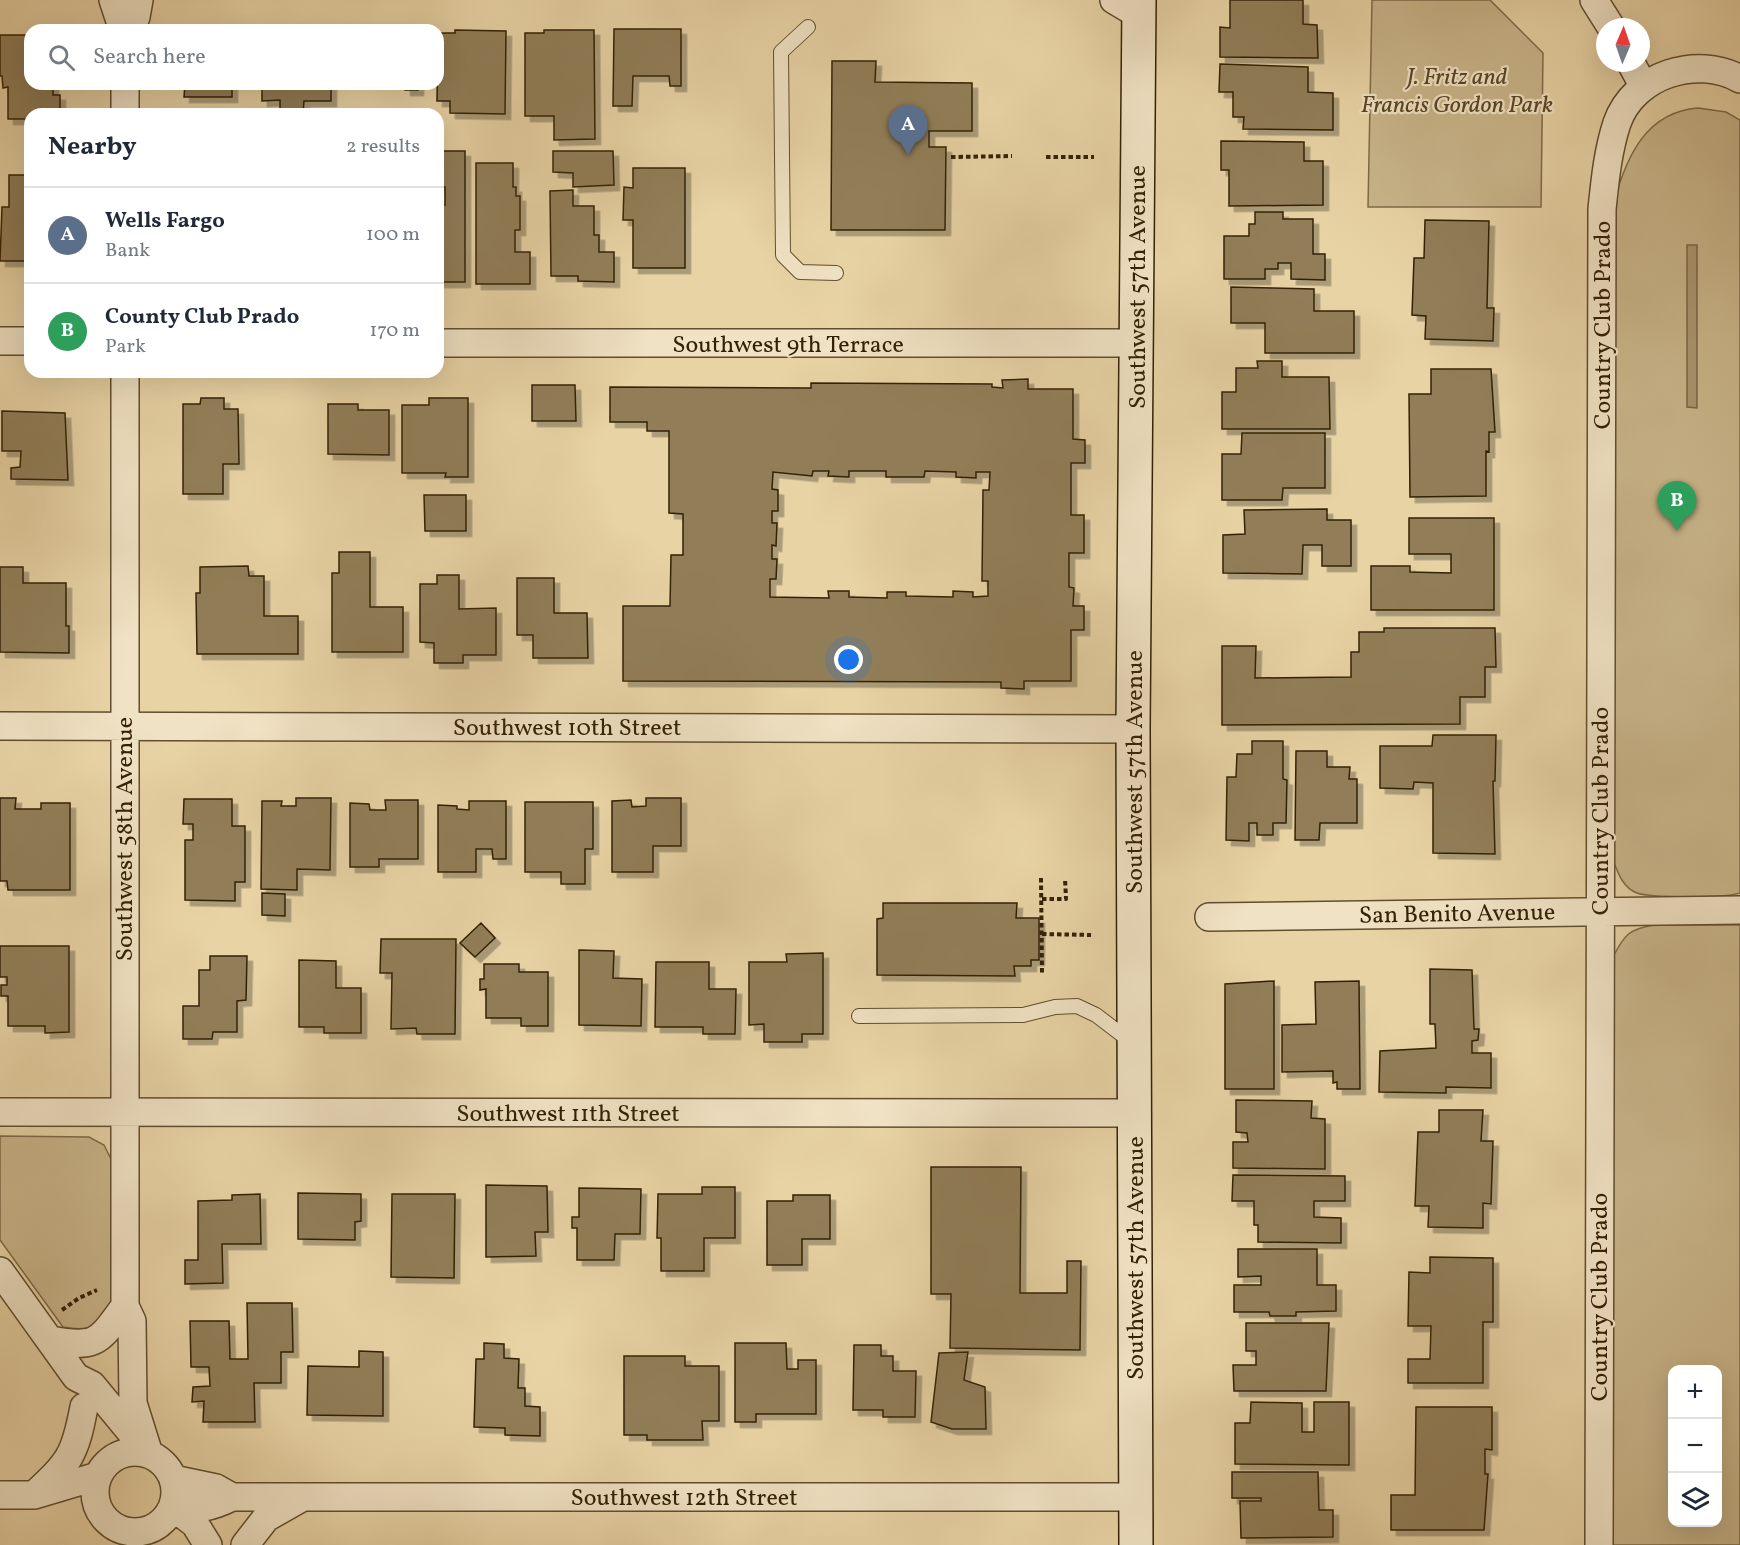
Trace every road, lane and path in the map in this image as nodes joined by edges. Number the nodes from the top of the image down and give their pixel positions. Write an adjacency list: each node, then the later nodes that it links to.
1 (114, 0): 6 (street)
2 (139, 0): 7 (street)
3 (1594, 0): 5 (street)
4 (1130, 5): 22 (main road, Southwest 57th Avenue)
5 (1605, 18)
6 (121, 24)
7 (132, 24)
8 (808, 27): 18 (lane)
9 (1636, 72): 11 (street)
10 (1740, 79): 11 (street, Country Club Prado)
11 (1644, 87): 31 (street, Country Club Prado)
12 (125, 90): 13 (street)
13 (125, 108)
14 (1012, 156): 15 (path)
15 (951, 157)
16 (1046, 157): 17 (path)
17 (1094, 157)
18 (836, 273)
19 (0, 341): 20 (street)
20 (24, 341)
21 (444, 343): 22 (street, Southwest 9th Terrace)
22 (1137, 344): 26 (main road, Southwest 57th Avenue)
23 (125, 378): 25 (street, Southwest 58th Avenue)
24 (0, 726): 25 (street, Southwest 10th Street)
25 (124, 726): 26 (street, Southwest 10th Street); 39 (street, Southwest 58th Avenue)
26 (1133, 729): 37 (main road, Southwest 57th Avenue)
27 (1041, 878): 29 (path)
28 (1065, 878): 29 (path)
29 (1042, 899): 33 (path)
30 (1740, 910): 31 (street, San Benito Avenue)
31 (1599, 911): 32 (street, San Benito Avenue); 61 (street, Country Club Prado)
32 (1209, 917)
33 (1042, 934): 34 (path); 35 (path)
34 (1091, 935)
35 (1042, 973)
36 (859, 1016): 37 (lane)
37 (1136, 1046): 40 (main road, Southwest 57th Avenue)
38 (0, 1112): 39 (street, Southwest 11th Street)
39 (125, 1112): 40 (street, Southwest 11th Street); 43 (street, Southwest 58th Avenue)
40 (1135, 1113): 54 (main road, Southwest 57th Avenue)
41 (0, 1271): 44 (street)
42 (103, 1289): 44 (path)
43 (125, 1306): 44 (street); 47 (street, Southwest 58th Avenue)
44 (53, 1328): 45 (street)
45 (76, 1377): 46 (street); 47 (street)
46 (84, 1407): 48 (street); 51 (street)
47 (149, 1454): 48 (street); 49 (street)
48 (100, 1472): 51 (street); 56 (street)
49 (173, 1479): 53 (street, Southwest 12th Street); 55 (street)
50 (0, 1495): 51 (street)
51 (34, 1495): 56 (street)
52 (304, 1496): 53 (street, Southwest 12th Street); 54 (street, Southwest 12th Street); 59 (street)
53 (232, 1497): 55 (street, Southwest 12th Street)
54 (1136, 1497): 60 (main road, Southwest 57th Avenue)
55 (173, 1507): 56 (street); 58 (street)
56 (116, 1529): 57 (street)
57 (158, 1545)
58 (208, 1545)
59 (245, 1545)
60 (1136, 1545)
61 (1599, 1545)

